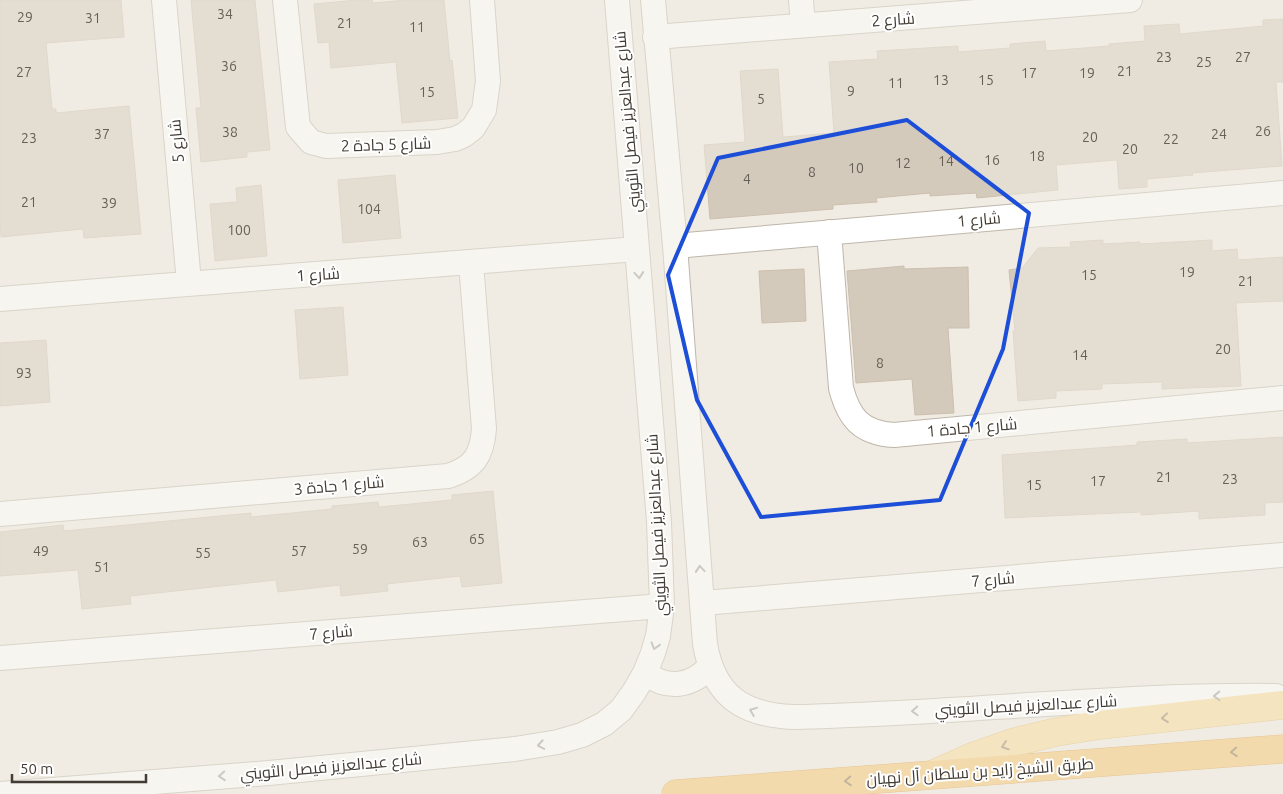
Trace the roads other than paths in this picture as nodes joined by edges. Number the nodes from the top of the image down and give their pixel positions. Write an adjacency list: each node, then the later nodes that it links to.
1 (164, 0): 16 (street, شارع 5)
2 (285, 0): 3 (street, شارع 5 جادة 2)
3 (482, 0)
4 (617, 0): 14 (street, شارع عبدالعزيز فيصل الثويني)
5 (653, 0): 10 (street, شارع عبدالعزيز فيصل الثويني)
6 (801, 0): 9 (street)
7 (1130, 0): 8 (street, شارع 2)
8 (1010, 5): 9 (street, شارع 2)
9 (803, 25): 10 (street, شارع 2)
10 (655, 37): 13 (street, شارع عبدالعزيز فيصل الثويني)
11 (1283, 193): 12 (street, شارع 1)
12 (829, 232): 13 (street, شارع 1); 18 (street, شارع 1 جادة 1)
13 (675, 246): 20 (street, شارع عبدالعزيز فيصل الثويني)
14 (637, 249): 15 (street, شارع 1); 21 (street, شارع عبدالعزيز فيصل الثويني, one-way to 21)
15 (471, 263): 16 (street, شارع 1); 19 (street, شارع 1 جادة 3)
16 (189, 283): 17 (street, شارع 1)
17 (0, 299)
18 (1283, 398)
19 (0, 514)
20 (696, 520): 21 (street); 23 (street, شارع عبدالعزيز فيصل الثويني, one-way to 20)
21 (659, 522): 24 (street, شارع عبدالعزيز فيصل الثويني)
22 (1283, 555): 23 (street, شارع 7)
23 (703, 603): 26 (street, شارع عبدالعزيز فيصل الثويني)
24 (662, 606): 25 (street, شارع 7); 27 (street, شارع عبدالعزيز فيصل الثويني, one-way to 27)
25 (0, 658)
26 (710, 666): 27 (street); 28 (street, شارع عبدالعزيز فيصل الثويني, one-way to 26)
27 (645, 673): 32 (street, شارع عبدالعزيز فيصل الثويني, one-way to 32)
28 (1283, 696)
29 (1283, 705): 31 (main road, one-way to 31)
30 (1283, 749): 31 (highway, طريق الشيخ زايد بن سلطان آل نهيان, one-way to 31)
31 (931, 775): 33 (highway, طريق الشيخ زايد بن سلطان آل نهيان, one-way to 33)
32 (0, 794)
33 (676, 794)

